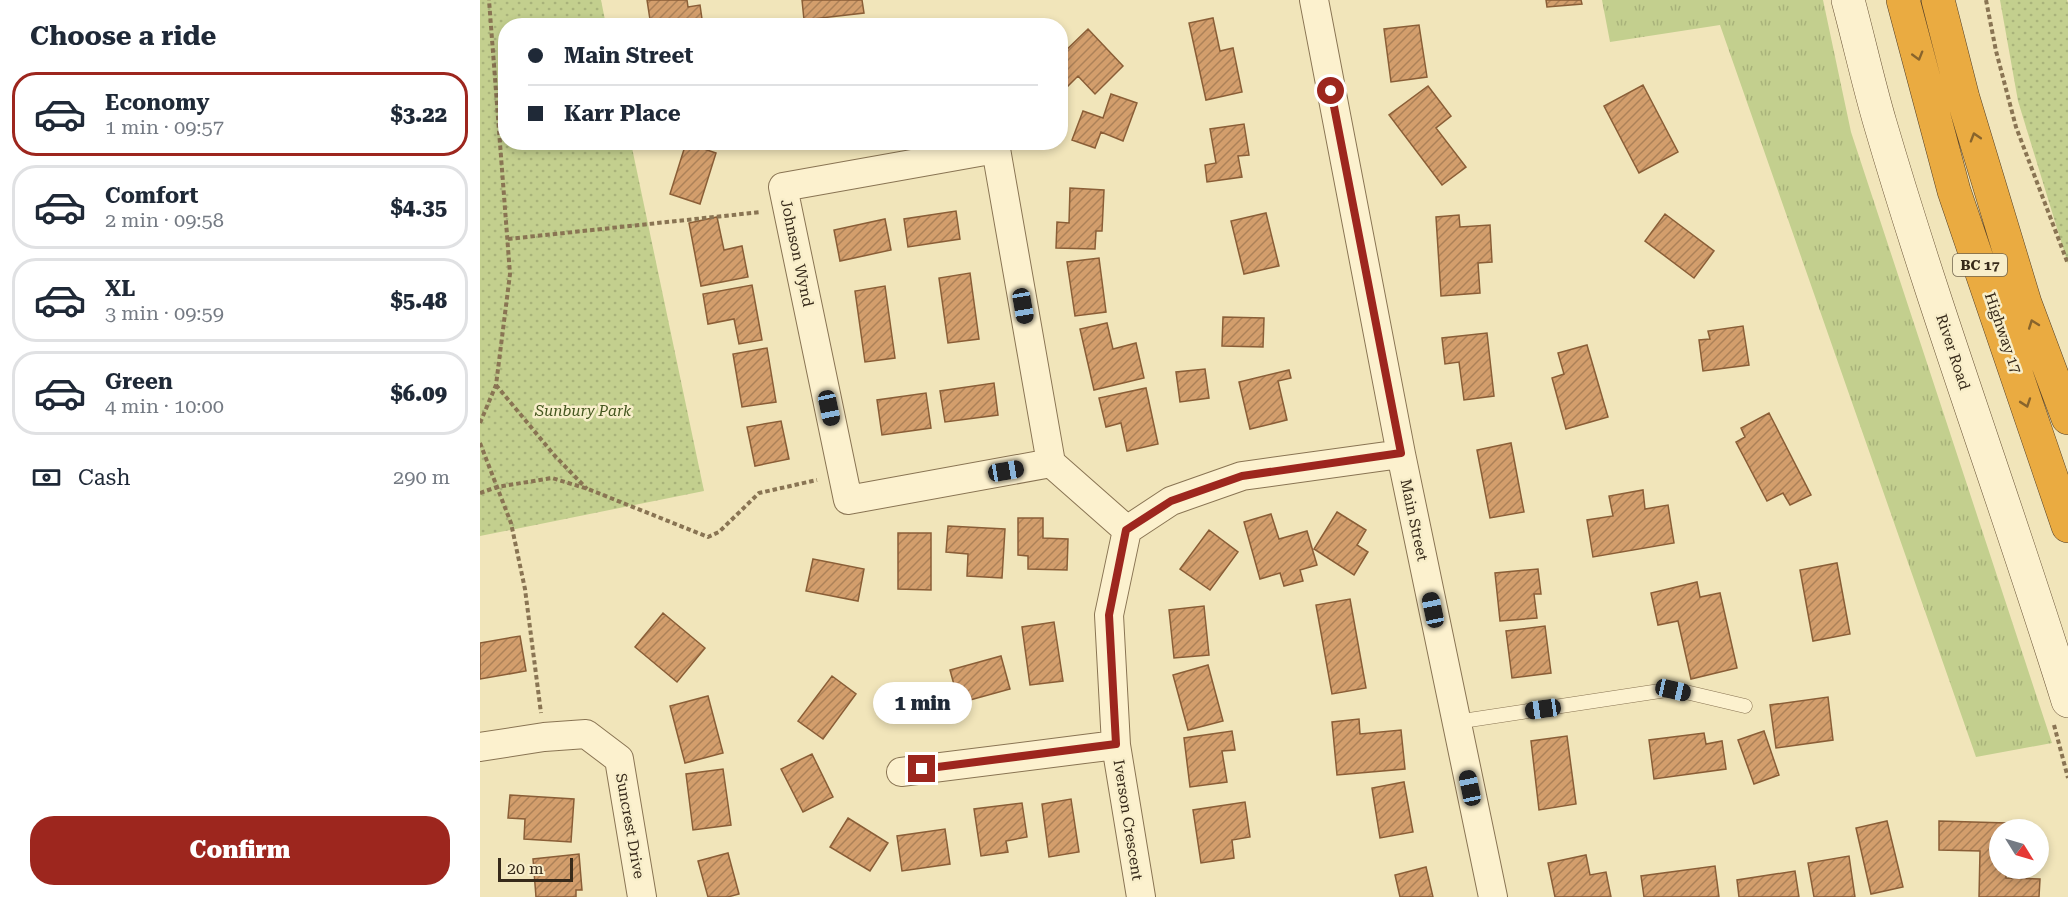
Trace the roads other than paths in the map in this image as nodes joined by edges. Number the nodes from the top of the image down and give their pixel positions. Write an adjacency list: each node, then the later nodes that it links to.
1 (1314, 0): 6 (street, Main Street)
2 (1848, 0): 10 (street, River Road)
3 (1902, 0): 8 (highway, Highway 17 / BC 17, one-way to 8)
4 (1938, 0): 5 (highway, Highway 17 / BC 17, one-way to 4)
5 (2068, 418)
6 (1401, 453): 9 (street); 12 (street, Main Street)
7 (1051, 463): 7 (street, Johnson Wynd); 9 (street)
8 (2068, 526)
9 (1126, 530): 13 (street, Iverson Crescent)
10 (2068, 701)
11 (1745, 706): 12 (lane)
12 (1456, 722): 18 (street, Main Street)
13 (1116, 744): 15 (street); 17 (street, Iverson Crescent)
14 (480, 747): 16 (street, Suncrest Drive)
15 (901, 772)
16 (642, 897)
17 (1141, 897)
18 (1492, 897)

